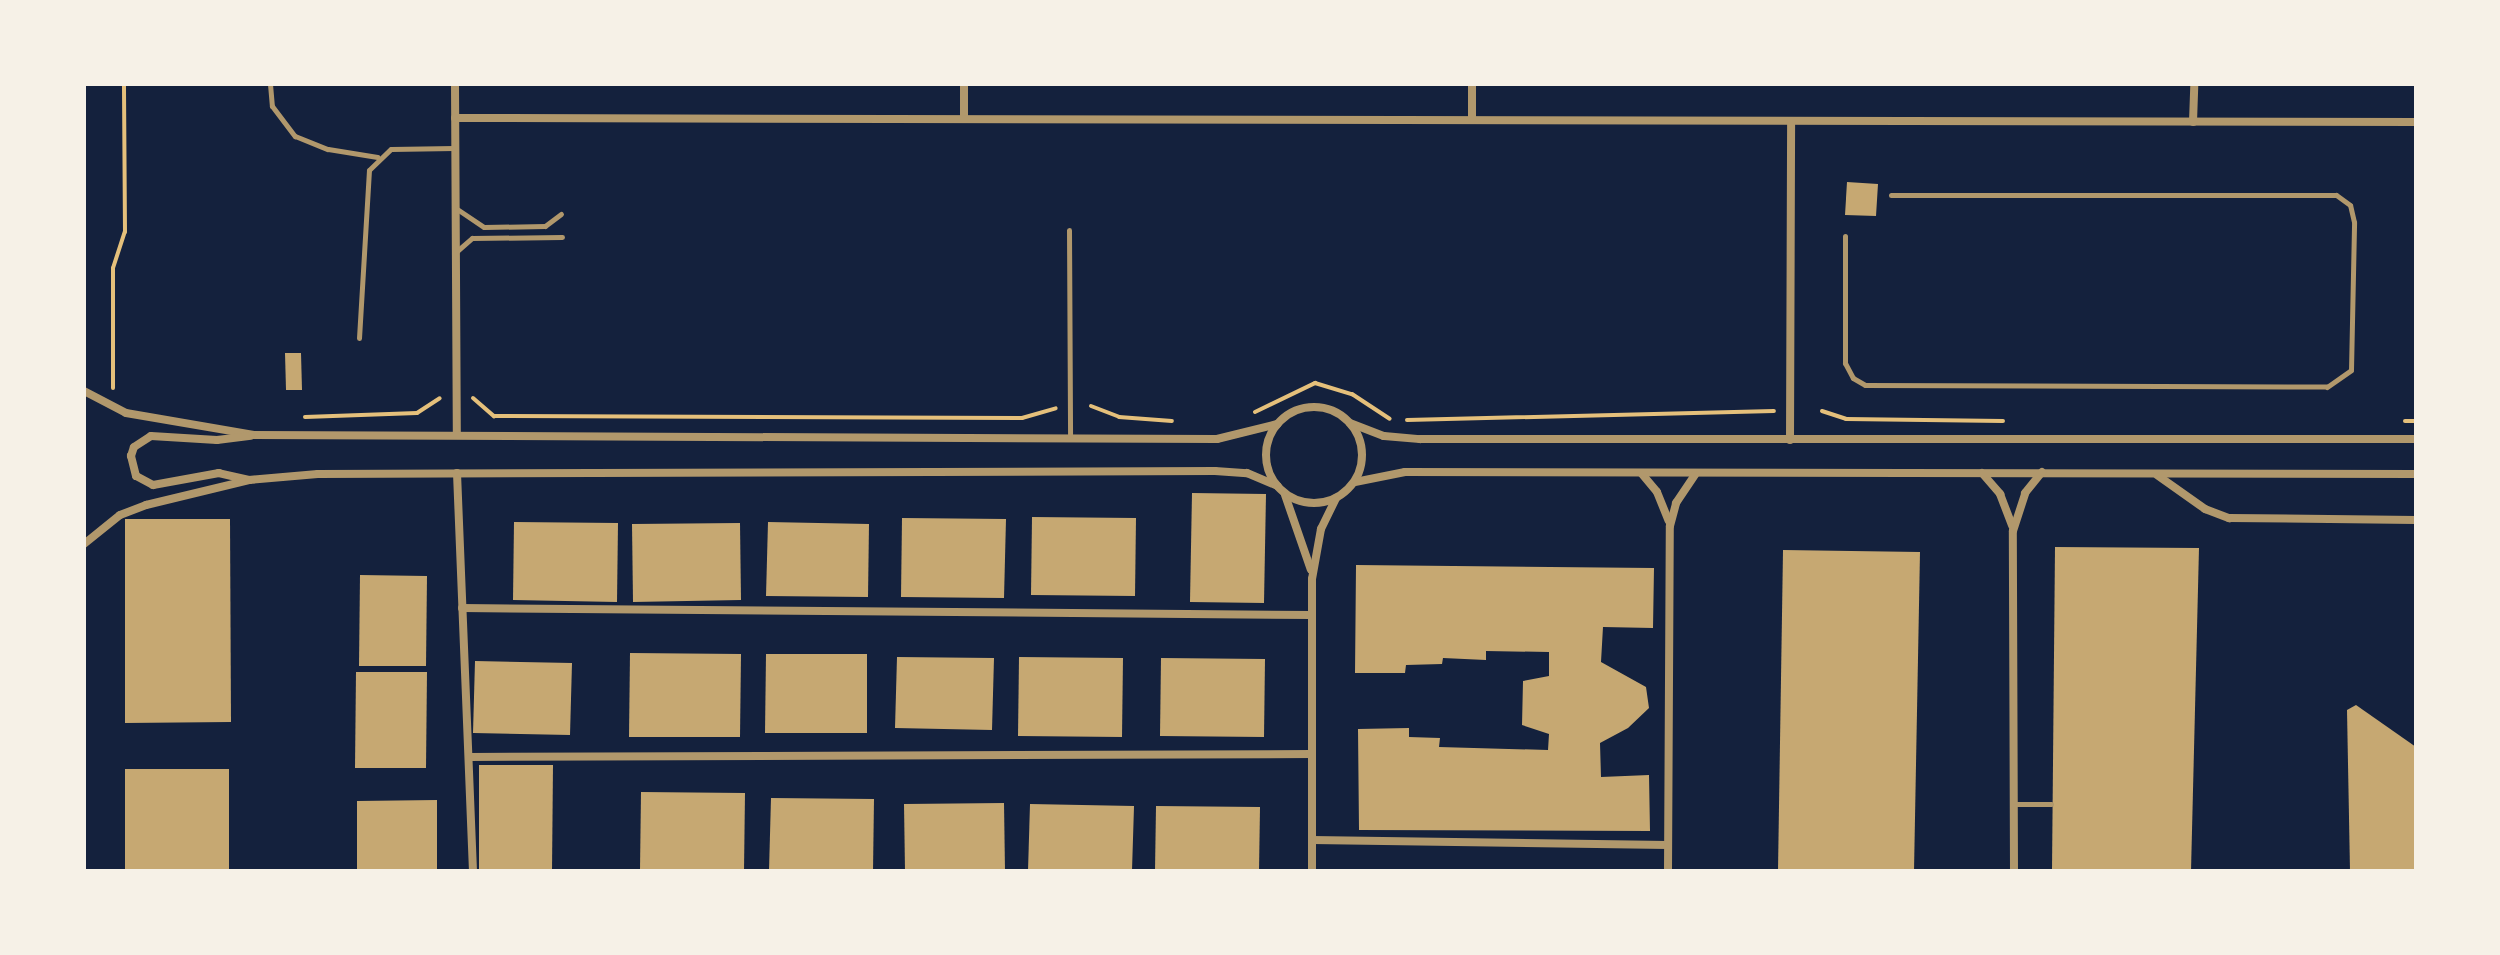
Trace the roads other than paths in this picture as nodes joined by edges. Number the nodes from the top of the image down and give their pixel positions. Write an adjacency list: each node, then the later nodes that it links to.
1 (270, 84): 13 (lane)
2 (455, 84): 6 (street)
3 (964, 84): 7 (street)
4 (1472, 84): 8 (street)
5 (2194, 84): 10 (street)
6 (455, 118): 7 (street); 12 (street)
7 (964, 119): 8 (street)
8 (1472, 120): 9 (street)
9 (1791, 121): 10 (street); 29 (street)
10 (2193, 122): 11 (street)
11 (2416, 122)
12 (454, 148): 13 (lane); 15 (street)
13 (377, 157): 21 (lane)
14 (1891, 195): 18 (lane)
15 (454, 203): 16 (lane); 20 (street)
16 (561, 214)
17 (1069, 230): 27 (lane)
18 (1845, 236)
19 (562, 237): 20 (lane)
20 (454, 260): 26 (street)
21 (359, 338)
22 (84, 391): 25 (street)
23 (1350, 423): 24 (street); 29 (street); 38 (street)
24 (1277, 424): 27 (street); 39 (street)
25 (255, 435): 26 (street); 37 (street)
26 (457, 435): 27 (street)
27 (1070, 437)
28 (2416, 439): 29 (street)
29 (1790, 440)
30 (2042, 472): 32 (street); 34 (street); 44 (street)
31 (457, 473): 37 (street); 39 (street); 47 (street)
32 (1982, 473): 36 (street); 44 (street)
33 (1642, 474): 36 (street); 38 (street); 43 (street)
34 (2156, 474): 35 (street); 42 (street)
35 (2416, 474)
36 (1695, 475): 43 (street)
37 (249, 480): 45 (street)
38 (1355, 482): 41 (street)
39 (1277, 486): 40 (street)
40 (1285, 495): 41 (street); 46 (street)
41 (1336, 498): 46 (street)
42 (2416, 520)
43 (1670, 526): 54 (street)
44 (2013, 531): 51 (street)
45 (84, 544)
46 (1312, 579): 48 (street)
47 (462, 608): 48 (street); 50 (street)
48 (1312, 615): 49 (street)
49 (1312, 754): 50 (street); 53 (street)
50 (469, 757): 55 (street)
51 (2013, 804): 52 (lane); 58 (street)
52 (2051, 804)
53 (1312, 840): 54 (street); 56 (street)
54 (1668, 845): 57 (street)
55 (473, 871)
56 (1312, 871)
57 (1668, 871)
58 (2014, 871)

